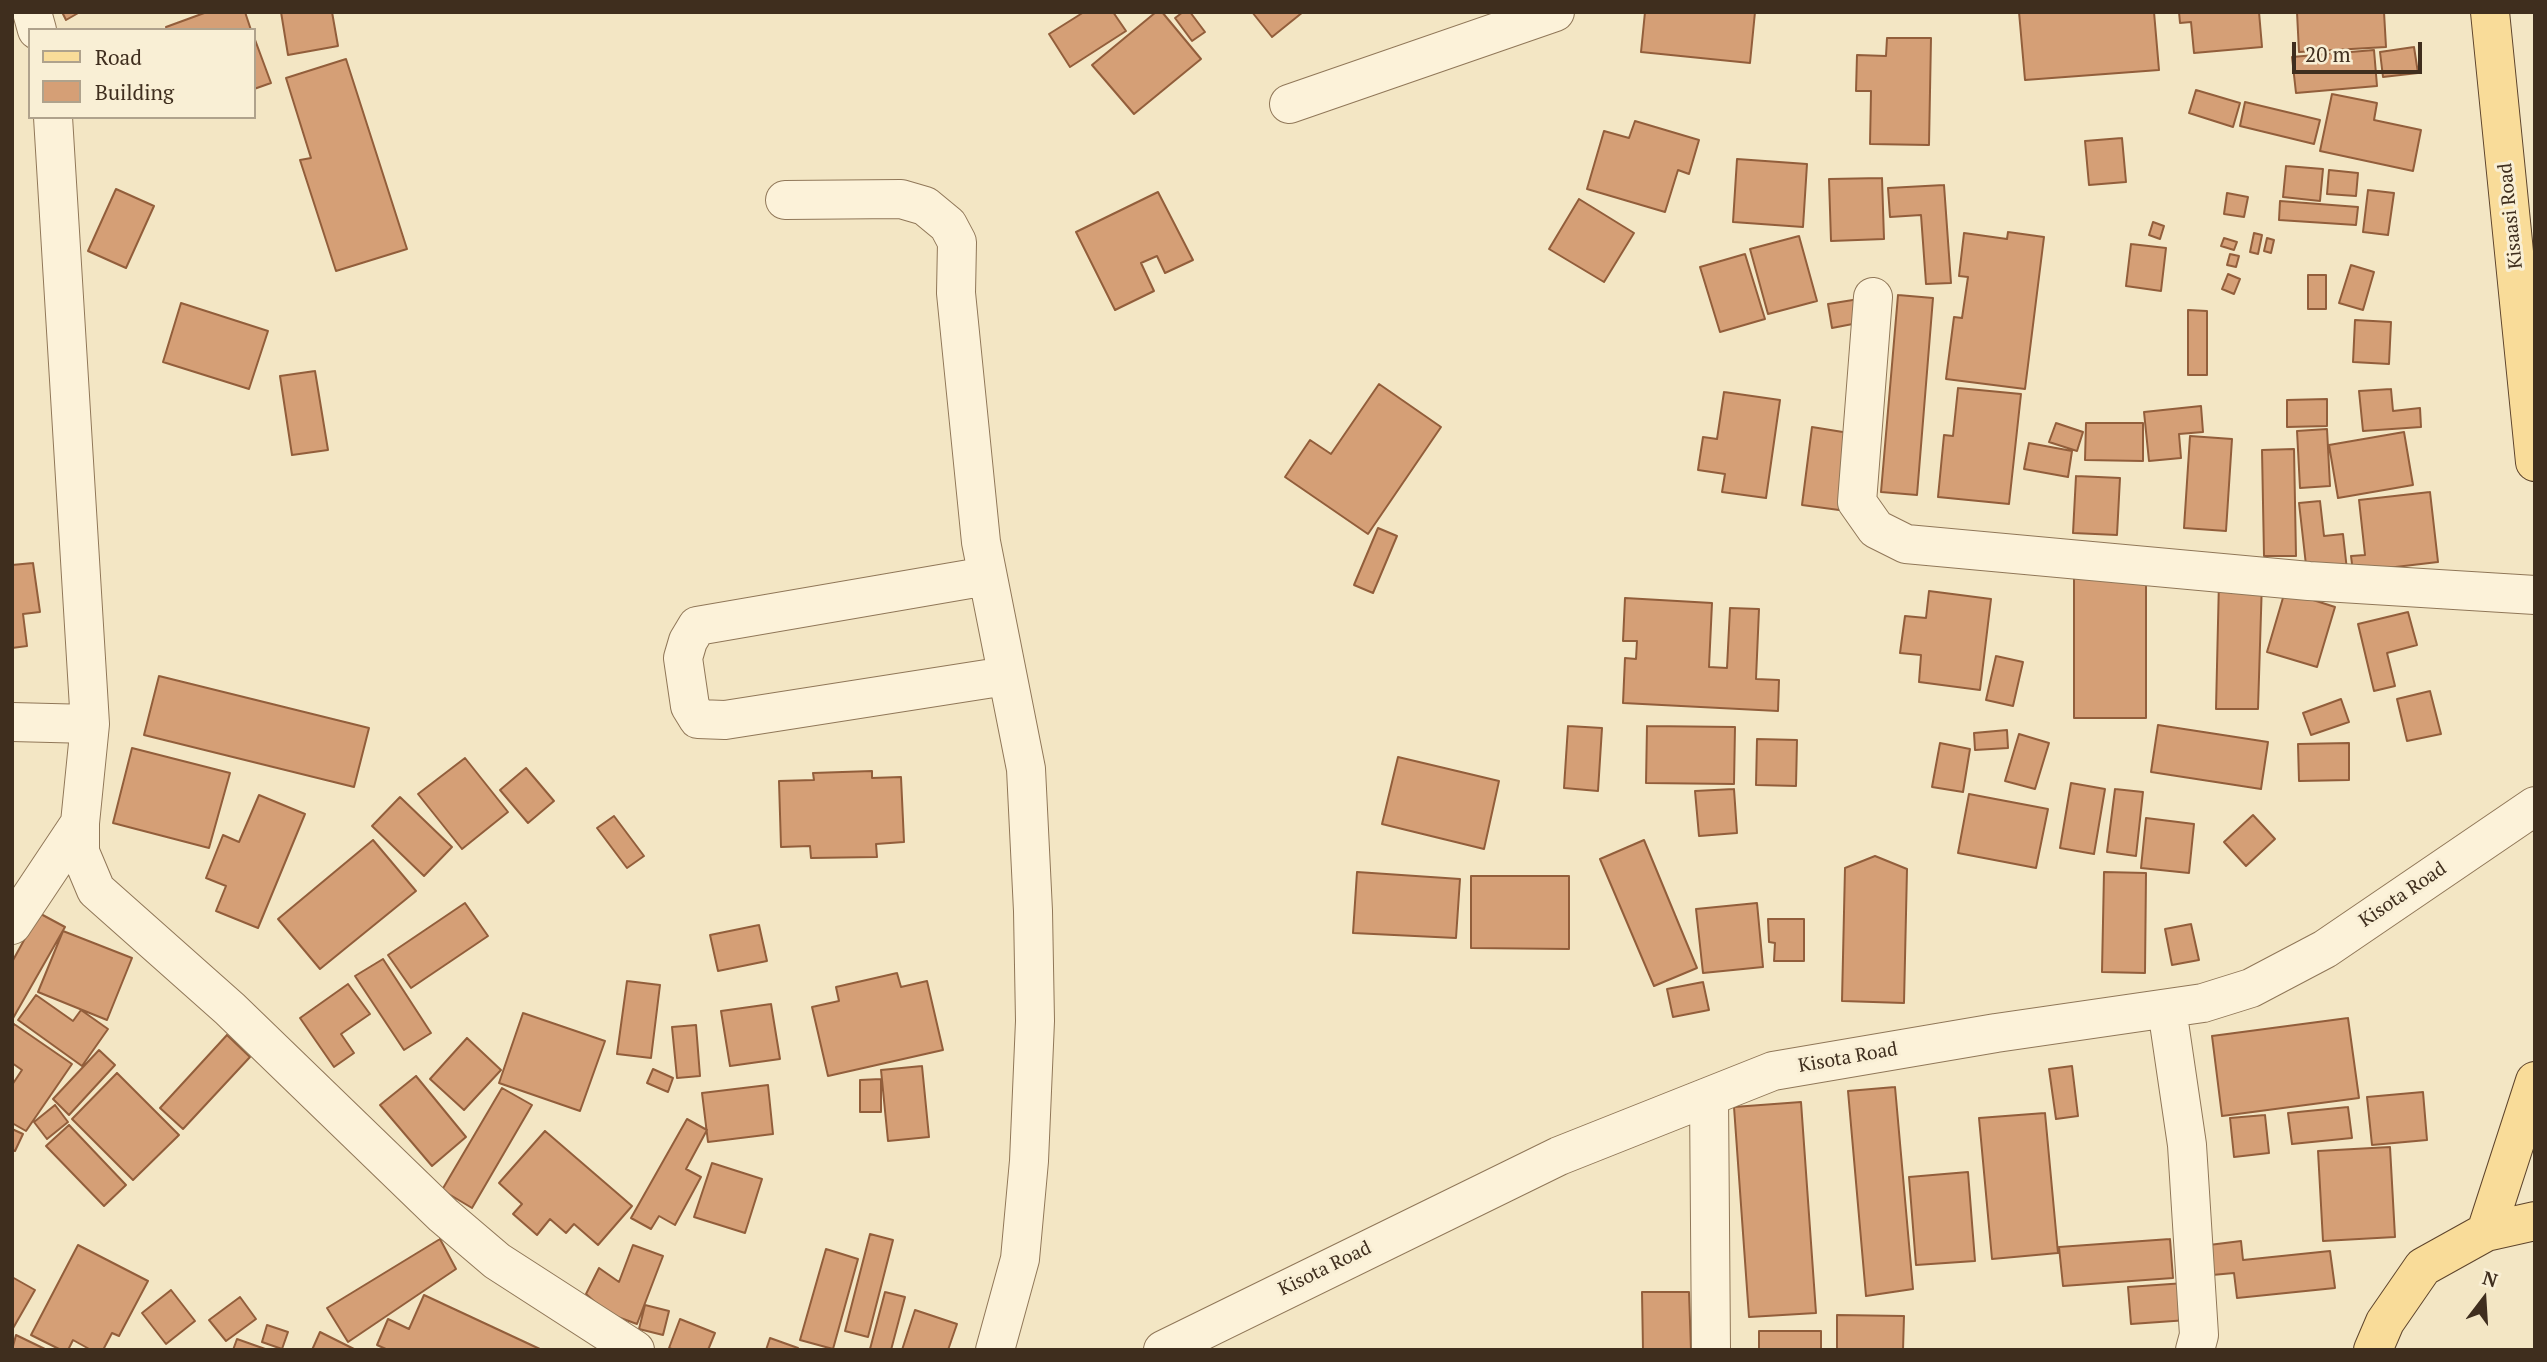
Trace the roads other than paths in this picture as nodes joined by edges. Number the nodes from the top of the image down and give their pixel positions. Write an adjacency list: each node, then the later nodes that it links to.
1 (1555, 12): 3 (street)
2 (2490, 12): 7 (main road, Kisaasi Road)
3 (1492, 21): 4 (street)
4 (1289, 104)
5 (53, 119): 14 (street)
6 (785, 200): 10 (street)
7 (2527, 292): 9 (main road, Kisaasi Road)
8 (1873, 297): 11 (street)
9 (2535, 462)
10 (987, 576): 12 (street); 12 (street)
11 (2535, 595)
12 (1006, 676): 24 (street)
13 (12, 722): 14 (street)
14 (90, 724): 16 (street)
15 (2535, 806): 18 (street, Kisota Road)
16 (80, 823): 17 (street); 23 (street)
17 (12, 925)
18 (2167, 1009): 20 (street, Kisota Road); 27 (street)
19 (2535, 1081): 22 (main road)
20 (1709, 1097): 25 (street, Kisota Road); 26 (street)
21 (2535, 1221): 22 (main road)
22 (2486, 1232): 28 (main road)
23 (635, 1350)
24 (995, 1350)
25 (1163, 1350)
26 (1712, 1350)
27 (2195, 1350)
28 (2373, 1350)

